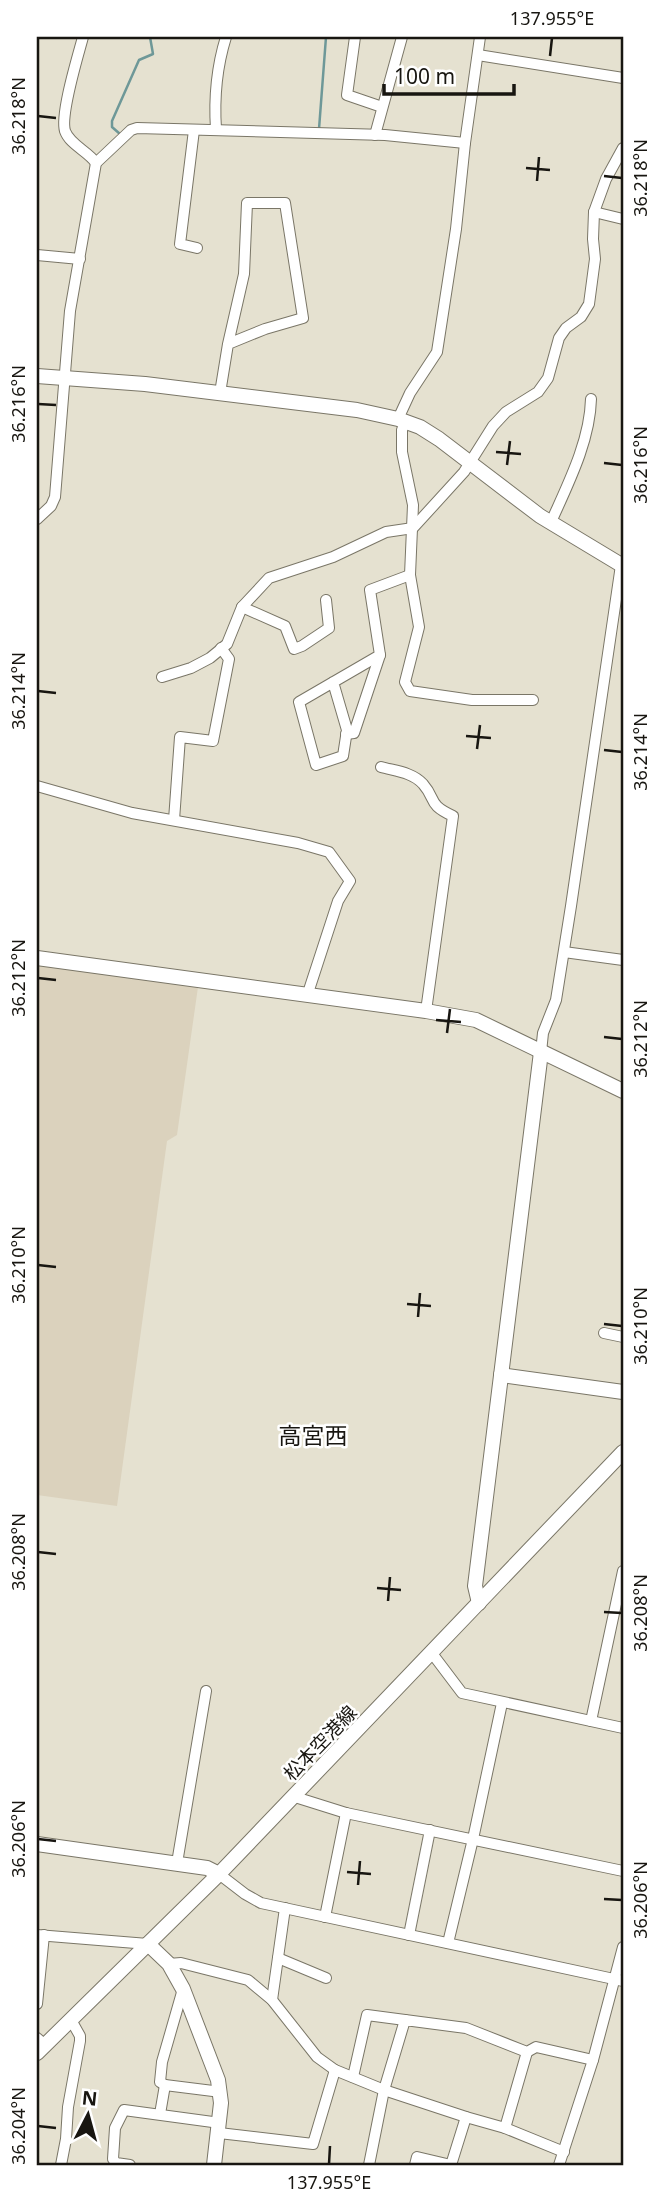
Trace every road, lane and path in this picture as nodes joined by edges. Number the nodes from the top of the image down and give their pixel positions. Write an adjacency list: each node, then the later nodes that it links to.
1 (83, 37): 14 (street)
2 (226, 37): 9 (street)
3 (355, 37): 8 (street)
4 (402, 37): 8 (street)
5 (480, 37): 6 (street)
6 (478, 55): 7 (street); 12 (street)
7 (623, 78)
8 (382, 107): 11 (street)
9 (216, 129): 10 (street); 11 (street)
10 (194, 130): 14 (street); 17 (street)
11 (375, 135): 12 (street)
12 (465, 143): 25 (street)
13 (623, 148): 15 (street)
14 (96, 163): 19 (street)
15 (594, 212): 16 (street); 26 (street)
16 (623, 219)
17 (197, 248)
18 (37, 255): 19 (street)
19 (80, 259): 22 (street)
20 (228, 344): 20 (street); 23 (street)
21 (37, 376): 22 (street)
22 (65, 377): 23 (street); 27 (street)
23 (220, 393): 25 (street)
24 (592, 399): 28 (street)
25 (402, 420): 26 (street); 29 (street)
26 (470, 463): 28 (street); 29 (street)
27 (37, 519)
28 (551, 522): 30 (street)
29 (413, 528): 31 (street); 33 (street)
30 (622, 566): 43 (street)
31 (410, 575): 35 (street); 38 (street)
32 (326, 600): 33 (street)
33 (242, 607): 34 (street)
34 (221, 648): 36 (street); 42 (street)
35 (380, 655): 37 (street); 39 (street)
36 (162, 677)
37 (333, 682): 39 (street); 39 (street)
38 (533, 700)
39 (346, 734)
40 (381, 767): 47 (street)
41 (37, 786): 42 (street)
42 (174, 820): 46 (street)
43 (564, 952): 45 (street); 48 (street)
44 (37, 958): 46 (street)
45 (623, 960)
46 (307, 996): 47 (street)
47 (426, 1011): 48 (street)
48 (541, 1052): 49 (street); 52 (street)
49 (623, 1091)
50 (604, 1333): 51 (street)
51 (623, 1337)
52 (501, 1375): 53 (street); 56 (street)
53 (623, 1392)
54 (623, 1452): 56 (street, 松本空港線)
55 (623, 1571): 60 (street)
56 (480, 1603): 57 (street, 松本空港線)
57 (431, 1653): 59 (street); 62 (street, 松本空港線)
58 (206, 1690): 67 (street)
59 (502, 1703): 60 (street); 65 (street)
60 (591, 1721): 61 (street)
61 (623, 1728)
62 (295, 1797): 63 (street); 69 (street, 松本空港線)
63 (346, 1812): 64 (street); 71 (street)
64 (430, 1830): 65 (street); 73 (street)
65 (473, 1839): 68 (street); 74 (street)
66 (37, 1844): 67 (street)
67 (177, 1863): 69 (street)
68 (623, 1871)
69 (219, 1874): 70 (street); 75 (street, 松本空港線)
70 (285, 1908): 71 (street); 77 (street)
71 (326, 1917): 73 (street)
72 (40, 1935): 75 (street); 83 (street)
73 (409, 1935): 74 (street)
74 (447, 1943): 80 (street)
75 (148, 1944): 78 (street); 84 (street, 松本空港線)
76 (623, 1947): 80 (street)
77 (278, 1958): 79 (street); 82 (street)
78 (169, 1964): 81 (street); 82 (street)
79 (326, 1978)
80 (619, 1981): 88 (street)
81 (183, 1989): 91 (street); 93 (street)
82 (272, 2000): 89 (street)
83 (37, 2004)
84 (71, 2020): 86 (street, 松本空港線); 99 (street)
85 (405, 2021): 87 (street); 90 (street); 92 (street)
86 (39, 2045)
87 (527, 2052): 88 (street); 96 (street)
88 (593, 2060): 98 (street)
89 (335, 2070): 90 (street); 97 (street)
90 (353, 2077): 92 (street)
91 (165, 2085): 93 (street); 94 (street)
92 (384, 2090): 95 (street); 102 (street)
93 (221, 2092): 97 (street)
94 (160, 2114): 97 (street); 100 (street)
95 (466, 2117): 96 (street); 104 (street)
96 (505, 2127): 98 (street)
97 (219, 2128): 101 (street)
98 (564, 2152): 105 (street)
99 (61, 2165)
100 (130, 2165)
101 (214, 2165)
102 (369, 2165)
103 (415, 2165): 104 (street)
104 (451, 2165)
105 (559, 2165)

